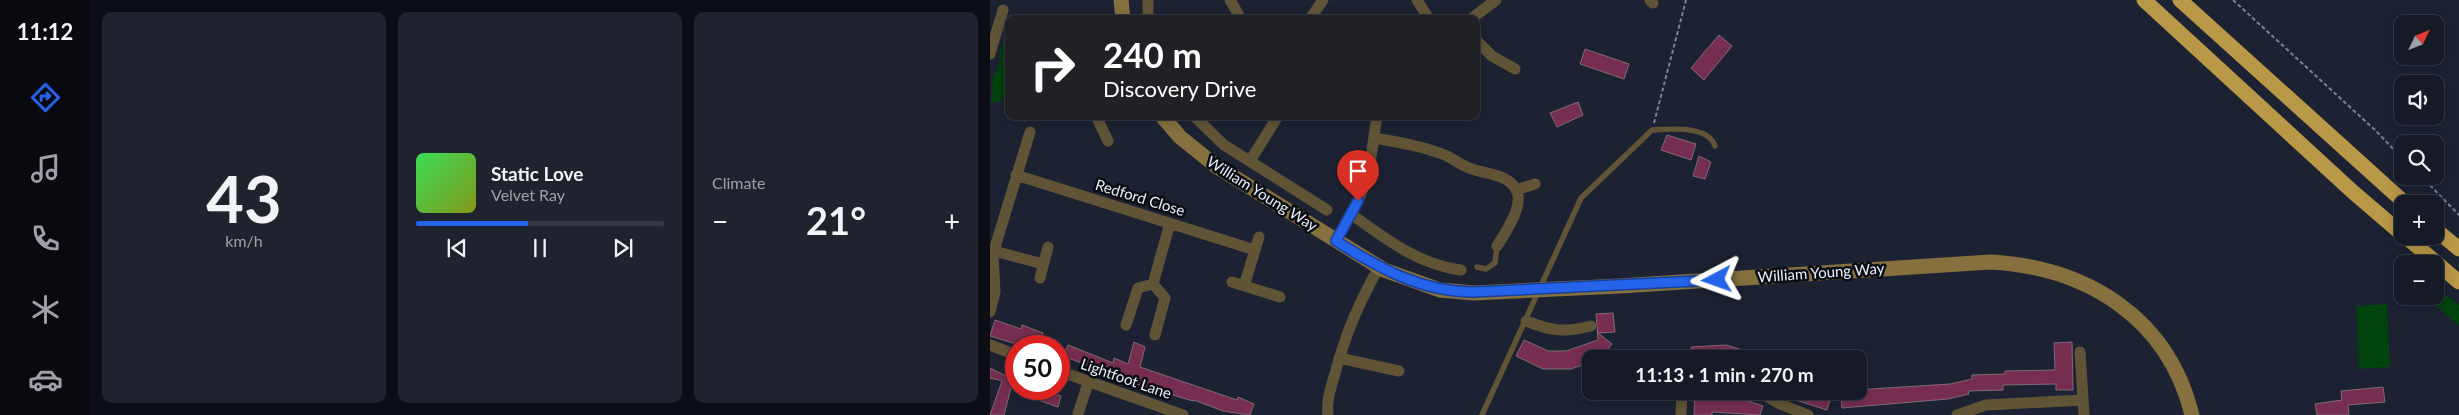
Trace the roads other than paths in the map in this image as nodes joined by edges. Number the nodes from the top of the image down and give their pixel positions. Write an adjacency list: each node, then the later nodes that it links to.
1 (1121, 0): 10 (main road)
2 (1148, 0): 11 (street)
3 (1230, 0): 12 (street)
4 (1323, 0): 13 (street)
5 (1418, 0): 14 (street)
6 (1496, 0): 15 (street)
7 (2144, 0): 37 (highway)
8 (2180, 0): 33 (highway)
9 (1003, 10): 16 (street)
10 (1123, 15)
11 (1148, 15)
12 (1239, 15)
13 (1313, 15)
14 (1427, 15)
15 (1476, 15)
16 (1004, 25): 18 (street)
17 (1480, 44): 19 (street)
18 (990, 54)
19 (1516, 68)
20 (1098, 120): 27 (street)
21 (1165, 120): 40 (main road, William Young Way)
22 (1198, 120): 29 (street)
23 (1276, 120): 29 (street)
24 (1376, 120): 26 (street)
25 (1030, 132): 30 (street)
26 (1374, 138): 32 (street); 35 (street)
27 (1108, 141)
28 (1715, 146): 56 (lane)
29 (1250, 161): 34 (street)
30 (1016, 175): 36 (street, Redford Close); 46 (street)
31 (1535, 184): 32 (street)
32 (1516, 190): 42 (street)
33 (2396, 195)
34 (1327, 210)
35 (1351, 214): 40 (street); 50 (street)
36 (1170, 223): 45 (street, Redford Close); 54 (street)
37 (2394, 227)
38 (2444, 236): 44 (highway)
39 (1259, 237): 45 (street)
40 (1336, 241): 49 (main road, William Young Way)
41 (2416, 245): 53 (highway)
42 (1497, 246): 48 (lane)
43 (1048, 247): 47 (street)
44 (2459, 249)
45 (1255, 250): 55 (street)
46 (994, 251): 47 (street); 58 (street)
47 (1043, 264): 51 (street)
48 (1477, 267)
49 (1380, 268): 56 (main road, William Young Way); 66 (street)
50 (1461, 270)
51 (1040, 278)
52 (1232, 282): 55 (street)
53 (2459, 282)
54 (1152, 284): 60 (street); 62 (street)
55 (1244, 286): 57 (street)
56 (1540, 289): 59 (lane); 82 (main road, William Young Way)
57 (1280, 297)
58 (990, 312)
59 (1526, 321): 61 (street); 77 (lane)
60 (1126, 325)
61 (1591, 326)
62 (1155, 335)
63 (990, 344): 64 (street)
64 (1005, 350)
65 (2080, 352): 72 (street)
66 (1339, 358): 67 (street); 76 (street)
67 (1399, 371)
68 (1070, 376): 69 (street, Lightfoot Lane)
69 (1088, 383): 74 (street); 75 (street, Lightfoot Lane)
70 (1682, 400): 78 (street)
71 (1773, 400): 79 (street)
72 (2083, 400): 73 (street); 81 (street)
73 (1998, 410): 80 (street)
74 (1078, 414)
75 (1183, 415)
76 (1328, 415)
77 (1482, 415)
78 (1682, 415)
79 (1808, 415)
80 (1957, 415)
81 (2084, 415)
82 (2192, 415)

